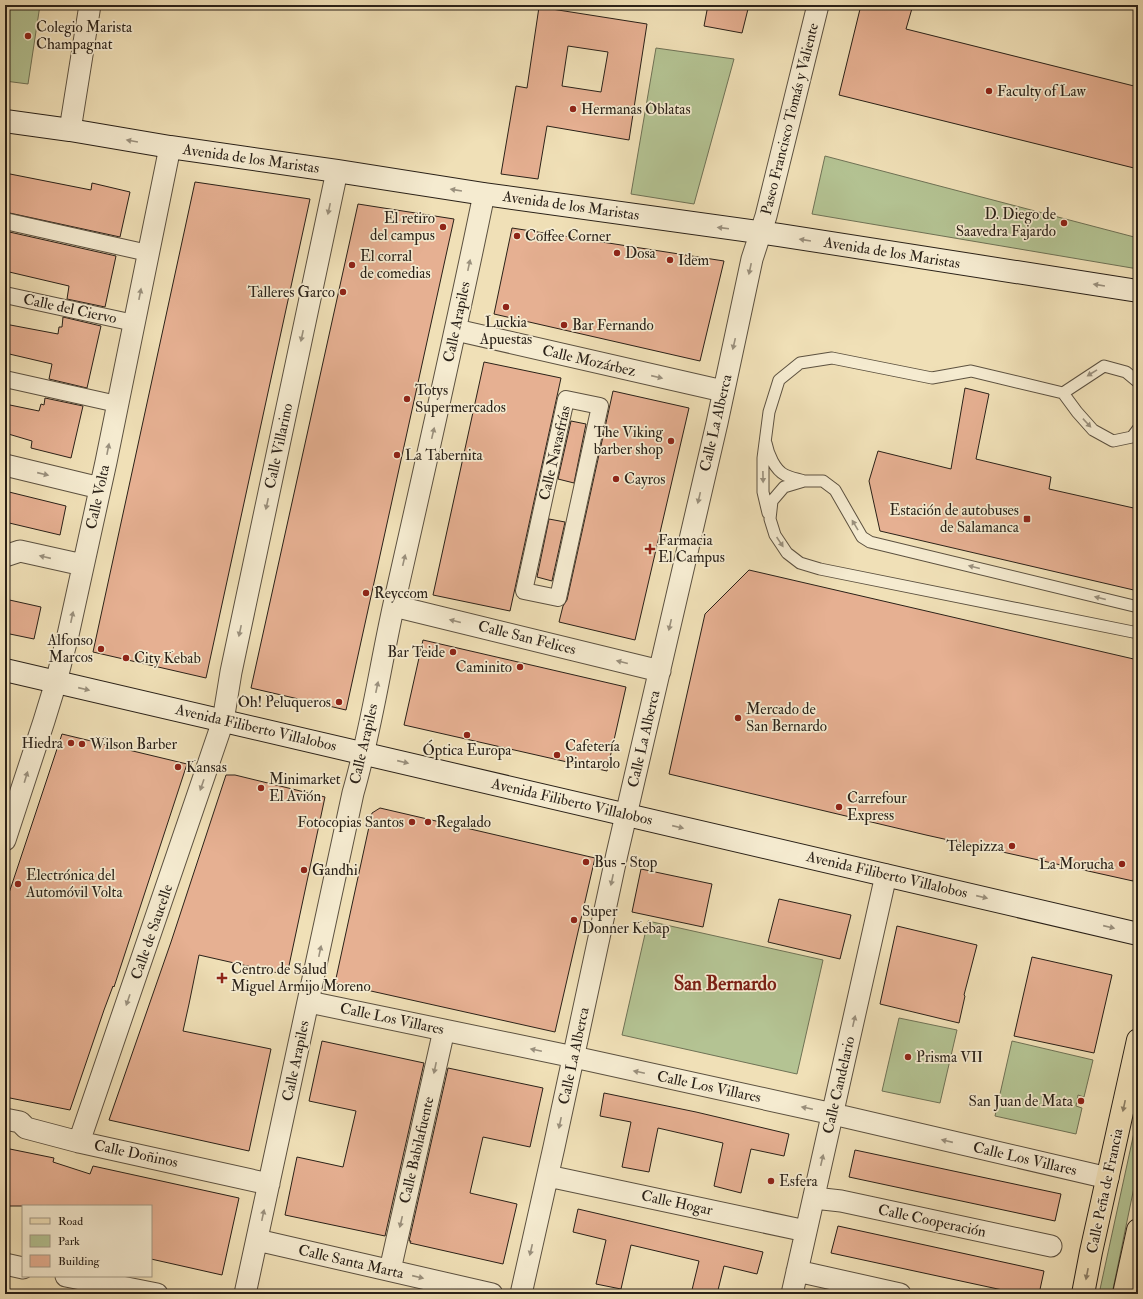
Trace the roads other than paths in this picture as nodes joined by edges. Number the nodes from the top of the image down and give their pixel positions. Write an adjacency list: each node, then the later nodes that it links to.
1 (90, 5): 4 (street)
2 (818, 5): 9 (street, Paseo Francisco Tomás y Valiente)
3 (5, 121): 4 (main road, Avenida de los Maristas)
4 (70, 130): 5 (main road, Avenida de los Maristas, one-way to 4)
5 (170, 147): 6 (main road, Avenida de los Maristas); 10 (street, Calle Volta)
6 (337, 170): 7 (main road, Avenida de los Maristas, one-way to 6); 35 (street, Calle Villarino, one-way to 35)
7 (484, 194): 9 (main road, Avenida de los Maristas, one-way to 7); 14 (street, Calle Arapiles, one-way to 7)
8 (5, 221): 10 (street)
9 (762, 233): 11 (main road, Avenida de los Maristas, one-way to 9); 17 (street, Calle La Alberca, one-way to 17)
10 (148, 253): 13 (street, Calle Volta, one-way to 10)
11 (1138, 292)
12 (5, 295): 13 (street, Calle del Ciervo)
13 (134, 323): 19 (street, Calle Volta)
14 (456, 330): 17 (street, Calle Mozárbez, one-way to 17); 29 (street, Calle Arapiles, one-way to 14)
15 (1136, 377): 18 (lane, one-way to 18)
16 (5, 379): 19 (street)
17 (723, 392): 33 (street, Calle La Alberca, one-way to 33)
18 (1063, 393): 20 (lane, one-way to 20); 21 (lane)
19 (117, 404): 24 (street, Calle Volta, one-way to 19)
20 (1138, 429)
21 (764, 438): 23 (lane); 25 (lane, one-way to 25)
22 (5, 465): 24 (street, one-way to 24)
23 (804, 481): 25 (lane); 30 (lane, one-way to 23)
24 (100, 488): 27 (street, Calle Volta)
25 (770, 519): 31 (lane, one-way to 31)
26 (5, 556): 27 (street, one-way to 26)
27 (83, 566): 34 (street, Calle Volta, one-way to 27)
28 (541, 594): 28 (street, Calle Navasfrías)
29 (394, 606): 33 (street, Calle San Felices, one-way to 29); 36 (street, Calle Arapiles, one-way to 29)
30 (1138, 607)
31 (1138, 634)
32 (5, 670): 34 (main road, Avenida Filiberto Villalobos)
33 (660, 671): 38 (street, Calle La Alberca)
34 (56, 682): 35 (main road, Avenida Filiberto Villalobos, one-way to 35); 37 (street, Calle Volta, one-way to 34)
35 (223, 721): 36 (main road, Avenida Filiberto Villalobos); 48 (street, Calle de Saucelle, one-way to 48)
36 (364, 753): 38 (main road, Avenida Filiberto Villalobos, one-way to 38); 42 (street, Calle Arapiles, one-way to 36)
37 (12, 796): 39 (street, Calle Volta)
38 (627, 815): 40 (main road, Avenida Filiberto Villalobos, one-way to 40); 45 (street, Calle La Alberca, one-way to 45)
39 (5, 840)
40 (886, 875): 41 (main road, Avenida Filiberto Villalobos, one-way to 41); 46 (street, Calle Candelario, one-way to 40)
41 (1138, 934)
42 (309, 1002): 43 (street, Calle Los Villares); 51 (street, Calle Arapiles)
43 (444, 1030): 45 (street, Calle Los Villares, one-way to 43); 57 (street, Calle Babilafuente, one-way to 57)
44 (1138, 1040): 50 (main road, Calle Peña de Francia, one-way to 50)
45 (574, 1057): 46 (street, Calle Los Villares, one-way to 45); 49 (street, Calle La Alberca, one-way to 49)
46 (833, 1114): 50 (street, Calle Los Villares, one-way to 46); 52 (street, Calle Candelario, one-way to 46)
47 (5, 1119): 48 (street, Calle Doñinos)
48 (79, 1142): 51 (street, Calle Doñinos)
49 (548, 1176): 54 (street, Calle Hogar); 64 (street, Calle La Alberca, one-way to 64)
50 (1108, 1178): 67 (main road, Calle Peña de Francia, one-way to 67)
51 (269, 1184): 55 (street, Calle Arapiles, one-way to 51)
52 (814, 1198): 54 (street, Calle Candelario); 56 (street, Calle Cooperación)
53 (1138, 1230): 68 (main road)
54 (806, 1231): 58 (street, Calle Candelario)
55 (257, 1240): 57 (street, Calle Santa Marta); 62 (street, Calle Arapiles)
56 (1051, 1246)
57 (390, 1270): 63 (street, Calle Santa Marta, one-way to 63)
58 (797, 1271): 65 (street, Calle Candelario); 66 (street)
59 (70, 1277): 60 (street)
60 (124, 1291): 61 (street)
61 (157, 1294)
62 (245, 1294)
63 (492, 1294)
64 (520, 1294)
65 (792, 1294)
66 (900, 1294)
67 (1083, 1294)
68 (1124, 1294)

